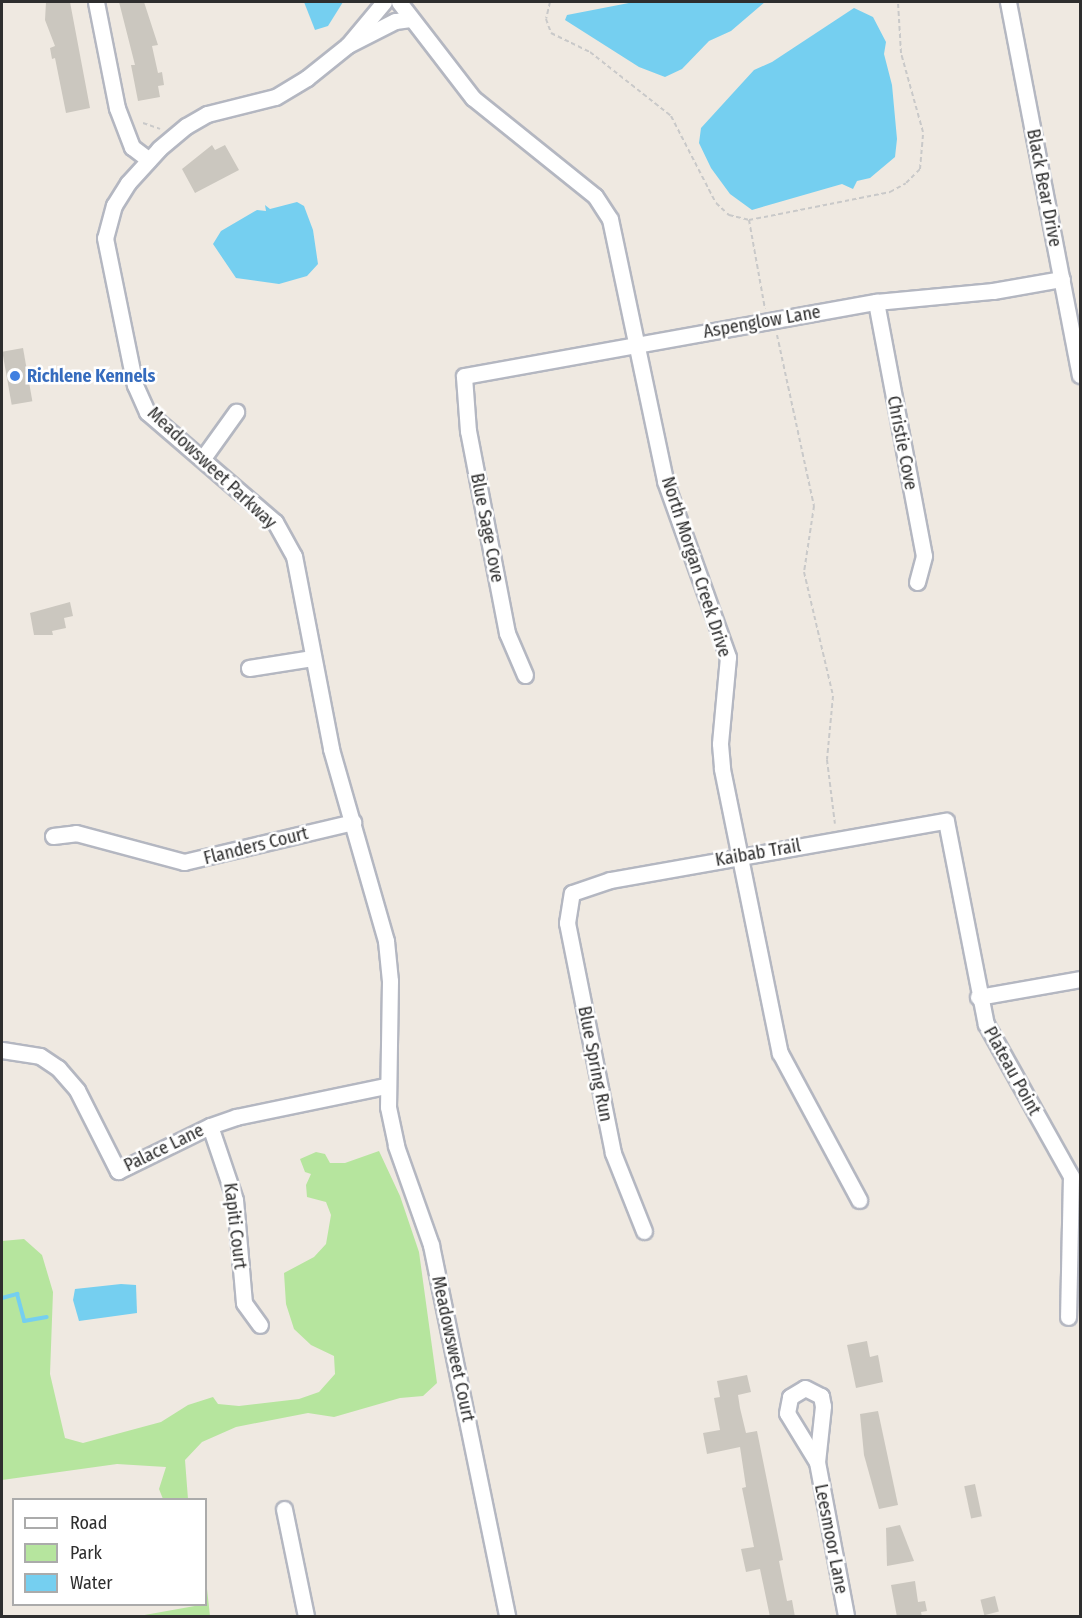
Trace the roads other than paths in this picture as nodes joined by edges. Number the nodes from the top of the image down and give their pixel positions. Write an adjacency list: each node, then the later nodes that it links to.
1 (96, 2): 7 (street)
2 (384, 2): 6 (street, Meadowsweet Parkway)
3 (399, 2): 5 (street, North Morgan Creek Drive)
4 (1008, 2): 8 (street, Black Bear Drive)
5 (411, 19): 6 (street, Meadowsweet Parkway); 10 (street, North Morgan Creek Drive)
6 (348, 45): 7 (street, Meadowsweet Parkway)
7 (148, 160): 14 (street, Meadowsweet Parkway)
8 (1062, 279): 9 (street, Aspenglow Lane); 11 (street, Black Bear Drive)
9 (876, 303): 10 (street, Aspenglow Lane); 15 (street, Christie Cove)
10 (638, 344): 12 (street, Aspenglow Lane); 22 (street, North Morgan Creek Drive)
11 (1080, 375)
12 (464, 376): 18 (street, Blue Sage Cove)
13 (236, 412): 14 (street)
14 (203, 458): 16 (street, Meadowsweet Parkway)
15 (916, 582)
16 (312, 658): 17 (street); 20 (street, Meadowsweet Parkway)
17 (249, 668)
18 (525, 675)
19 (946, 821): 22 (street, Kaibab Trail); 25 (street, Plateau Point)
20 (353, 822): 21 (street, Flanders Court); 27 (street, Meadowsweet Parkway)
21 (53, 836)
22 (739, 856): 23 (street, Kaibab Trail); 30 (street, North Morgan Creek Drive)
23 (572, 892): 31 (street, Blue Spring Run)
24 (1080, 979): 25 (street)
25 (978, 997): 29 (street, Plateau Point)
26 (2, 1050): 28 (street, Palace Lane)
27 (386, 1086): 28 (street, Palace Lane); 37 (street, Meadowsweet Court)
28 (210, 1126): 33 (street, Kapiti Court)
29 (1076, 1175): 32 (street, Plateau Point)
30 (859, 1200)
31 (644, 1231)
32 (1068, 1317)
33 (260, 1325)
34 (816, 1462): 38 (street, Leesmoor Lane)
35 (284, 1509): 36 (street)
36 (306, 1617)
37 (507, 1617)
38 (846, 1617)

